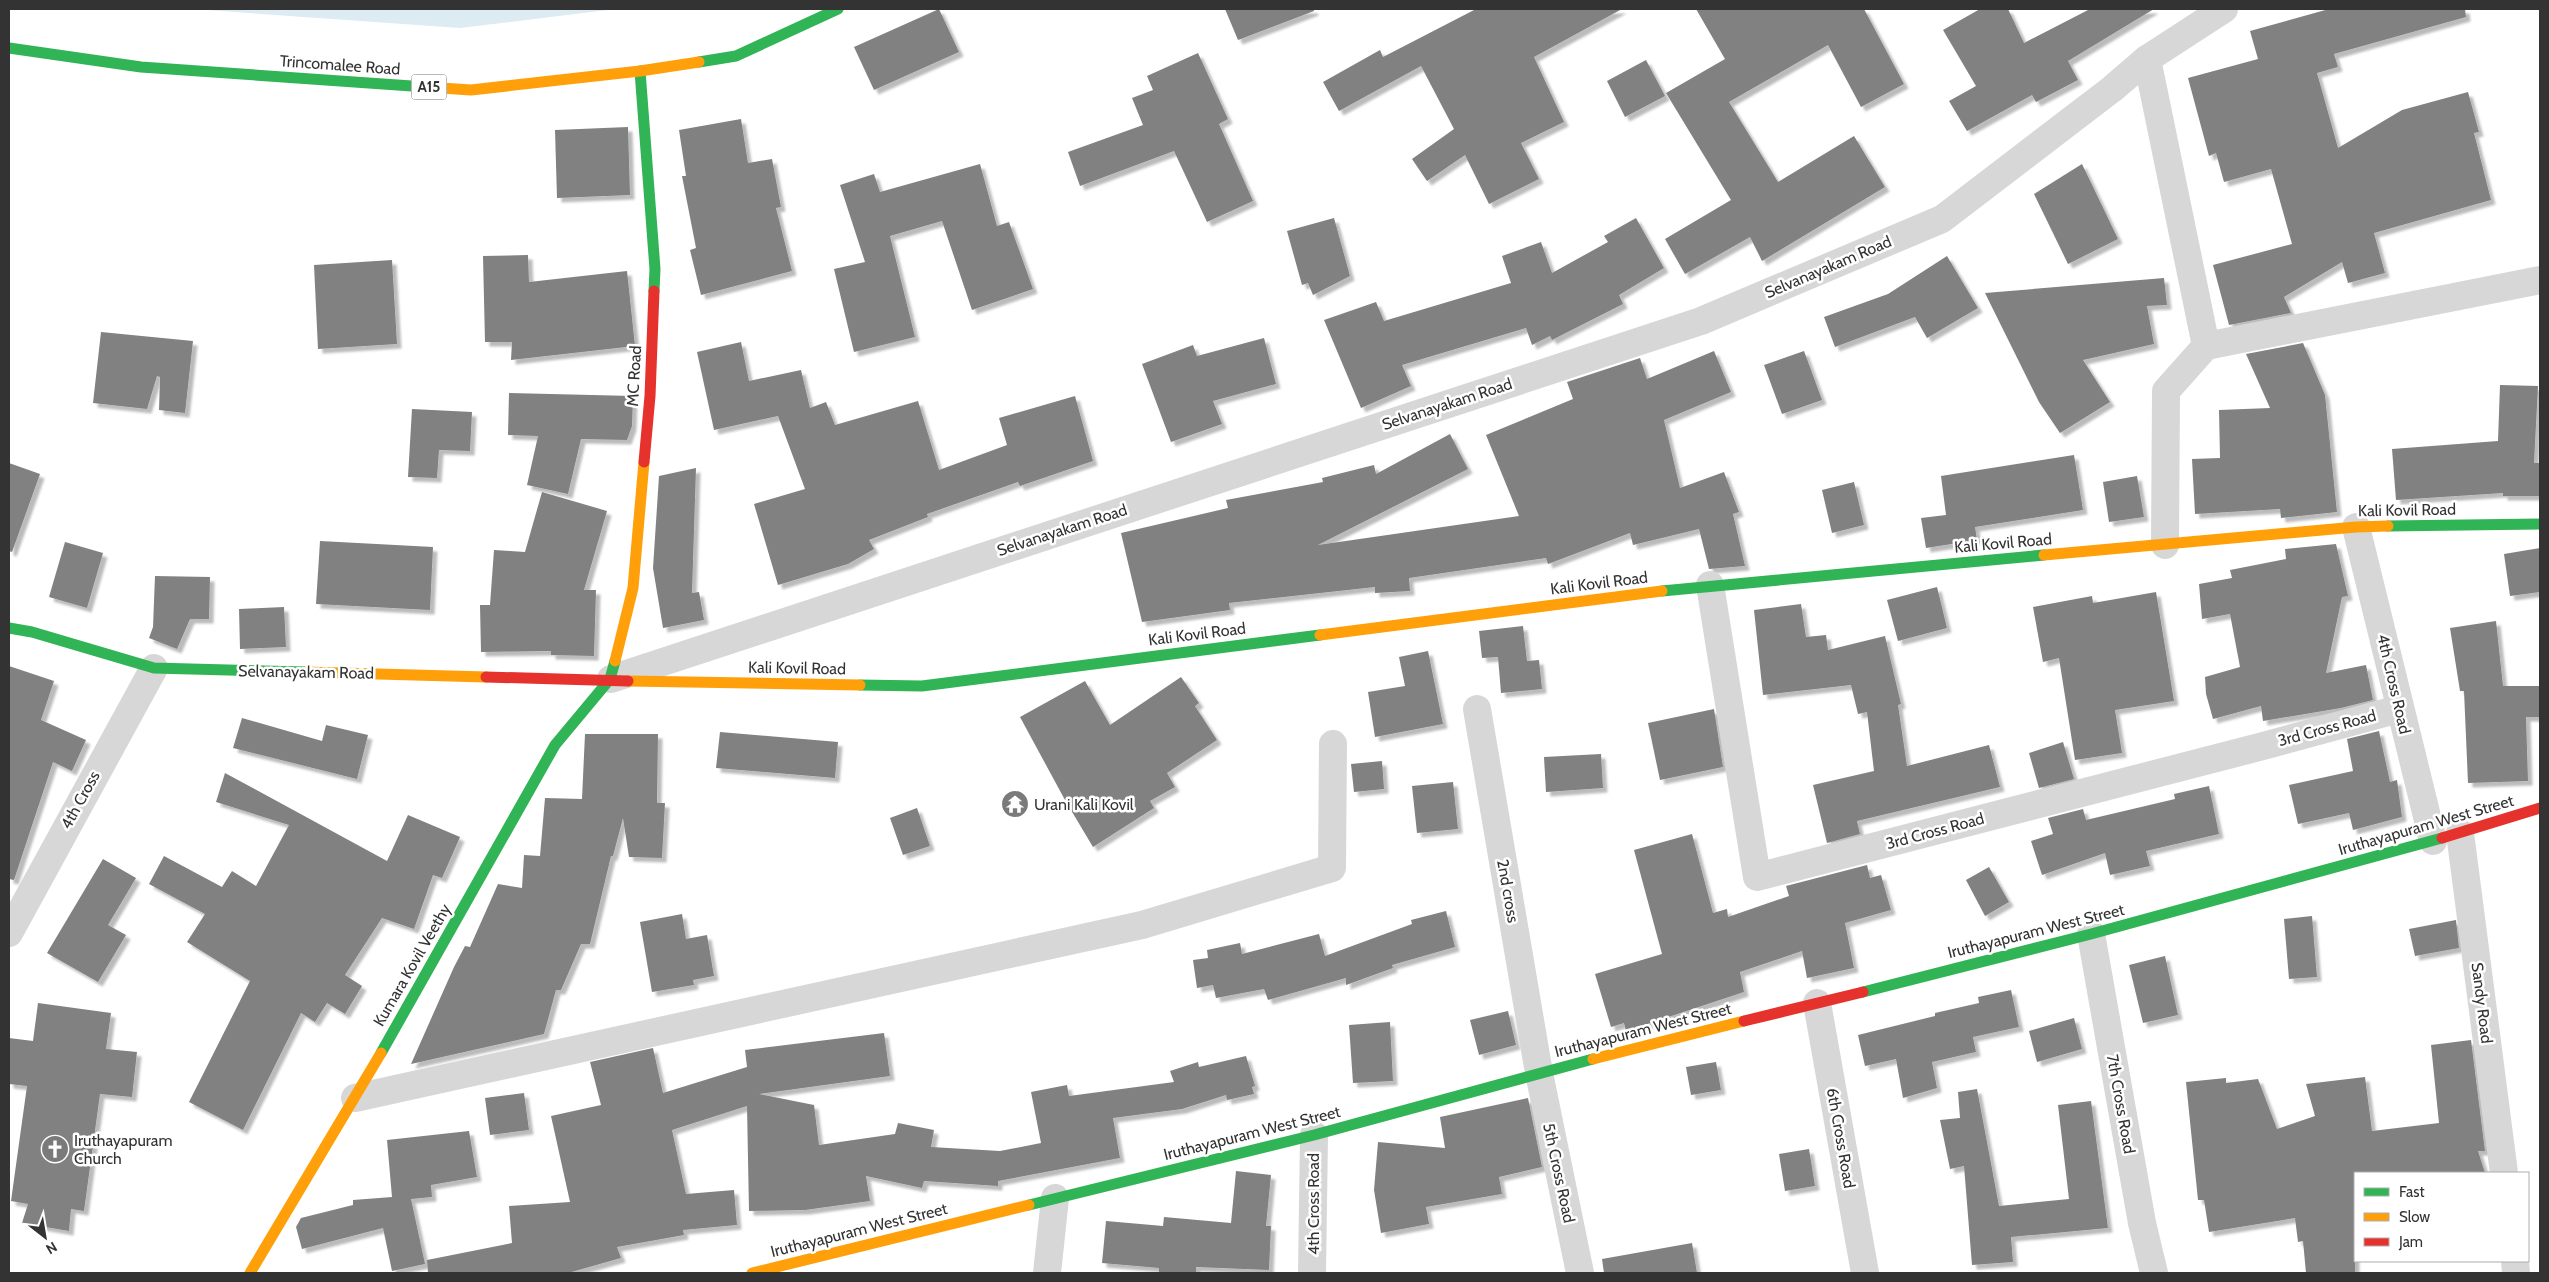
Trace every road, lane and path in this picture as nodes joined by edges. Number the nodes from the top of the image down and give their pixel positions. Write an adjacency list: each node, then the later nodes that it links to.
1 (838, 9): 5 (main road, Trincomalee Road / A15)
2 (2224, 9): 4 (street, Selvanayakam Road)
3 (9, 48): 5 (main road, Trincomalee Road / A15)
4 (2147, 59): 7 (street); 14 (street, Selvanayakam Road)
5 (640, 71): 14 (main road, MC Road)
6 (2540, 280): 7 (street)
7 (2206, 346): 10 (street)
8 (2540, 524): 9 (main road, Kali Kovil Road)
9 (2356, 527): 10 (main road, Kali Kovil Road); 17 (street, 4th Cross Road)
10 (2165, 545): 11 (main road, Kali Kovil Road)
11 (1710, 585): 15 (main road, Kali Kovil Road); 17 (street, 3rd Cross Road)
12 (9, 628): 13 (main road, Selvanayakam Road)
13 (154, 668): 14 (main road, Selvanayakam Road); 22 (street, 4th Cross)
14 (610, 680): 15 (main road, Selvanayakam Road); 26 (main road, Kumara Kovil Veethy)
15 (664, 682)
16 (1477, 709): 25 (street, 2nd cross)
17 (2399, 709): 21 (street, 4th Cross Road)
18 (1333, 744): 26 (street)
19 (2540, 808): 20 (main road, Iruthayapuram West Street)
20 (2460, 833): 21 (main road, Iruthayapuram West Street); 28 (street, Sandy Road)
21 (2433, 841): 23 (main road, Iruthayapuram West Street)
22 (9, 933)
23 (2091, 934): 24 (main road, Iruthayapuram West Street); 36 (street, 7th Cross Road)
24 (1817, 1003): 25 (main road, Iruthayapuram West Street); 35 (street, 6th Cross Road)
25 (1539, 1073): 27 (main road, Iruthayapuram West Street); 34 (street, 5th Cross Road)
26 (355, 1098): 30 (main road, Kumara Kovil Veethy)
27 (1314, 1136): 29 (main road, Iruthayapuram West Street); 33 (street, 4th Cross Road)
28 (2504, 1172)
29 (1055, 1198): 31 (main road, Iruthayapuram West Street); 32 (street)
30 (250, 1273)
31 (752, 1273)
32 (1047, 1273)
33 (1312, 1273)
34 (1580, 1273)
35 (1866, 1273)
36 (2154, 1273)

